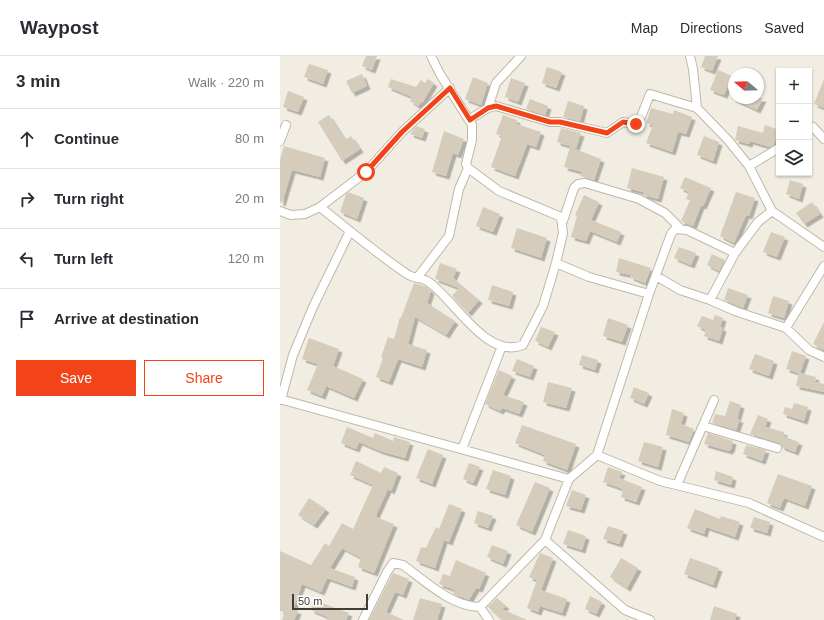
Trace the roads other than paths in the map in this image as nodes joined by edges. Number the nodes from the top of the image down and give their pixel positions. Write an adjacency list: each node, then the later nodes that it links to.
1 (431, 56): 4 (street)
2 (521, 56): 5 (street)
3 (690, 56): 6 (street)
4 (450, 88): 7 (street); 15 (street)
5 (488, 108): 6 (street); 7 (street)
6 (697, 108): 13 (street)
7 (470, 120): 14 (street)
8 (286, 125): 11 (street)
9 (812, 129): 10 (street)
10 (824, 139)
11 (280, 140)
12 (776, 150): 13 (street)
13 (750, 166): 17 (street)
14 (468, 168): 18 (street); 26 (street)
15 (320, 207): 16 (street); 20 (street)
16 (280, 211)
17 (772, 211): 21 (street); 22 (street)
18 (563, 221): 19 (street); 23 (street)
19 (680, 228): 22 (street); 25 (street)
20 (350, 231): 26 (street); 32 (street)
21 (824, 248)
22 (735, 253): 28 (street)
23 (556, 264): 27 (street); 30 (street)
24 (824, 266): 29 (street)
25 (656, 276): 27 (street); 28 (street)
26 (417, 278): 30 (street)
27 (649, 294): 37 (street)
28 (710, 300): 29 (street)
29 (786, 328): 31 (street)
30 (502, 346): 36 (street)
31 (824, 357)
32 (281, 399): 36 (street)
33 (714, 400): 34 (street)
34 (703, 426): 35 (street); 39 (street)
35 (777, 448)
36 (462, 449): 38 (street)
37 (597, 455): 38 (street); 39 (street)
38 (569, 479): 41 (street)
39 (677, 485): 40 (street)
40 (824, 537)
41 (546, 540): 42 (street); 45 (street)
42 (480, 607): 43 (street); 44 (street)
43 (363, 620)
44 (489, 620)
45 (650, 620)

